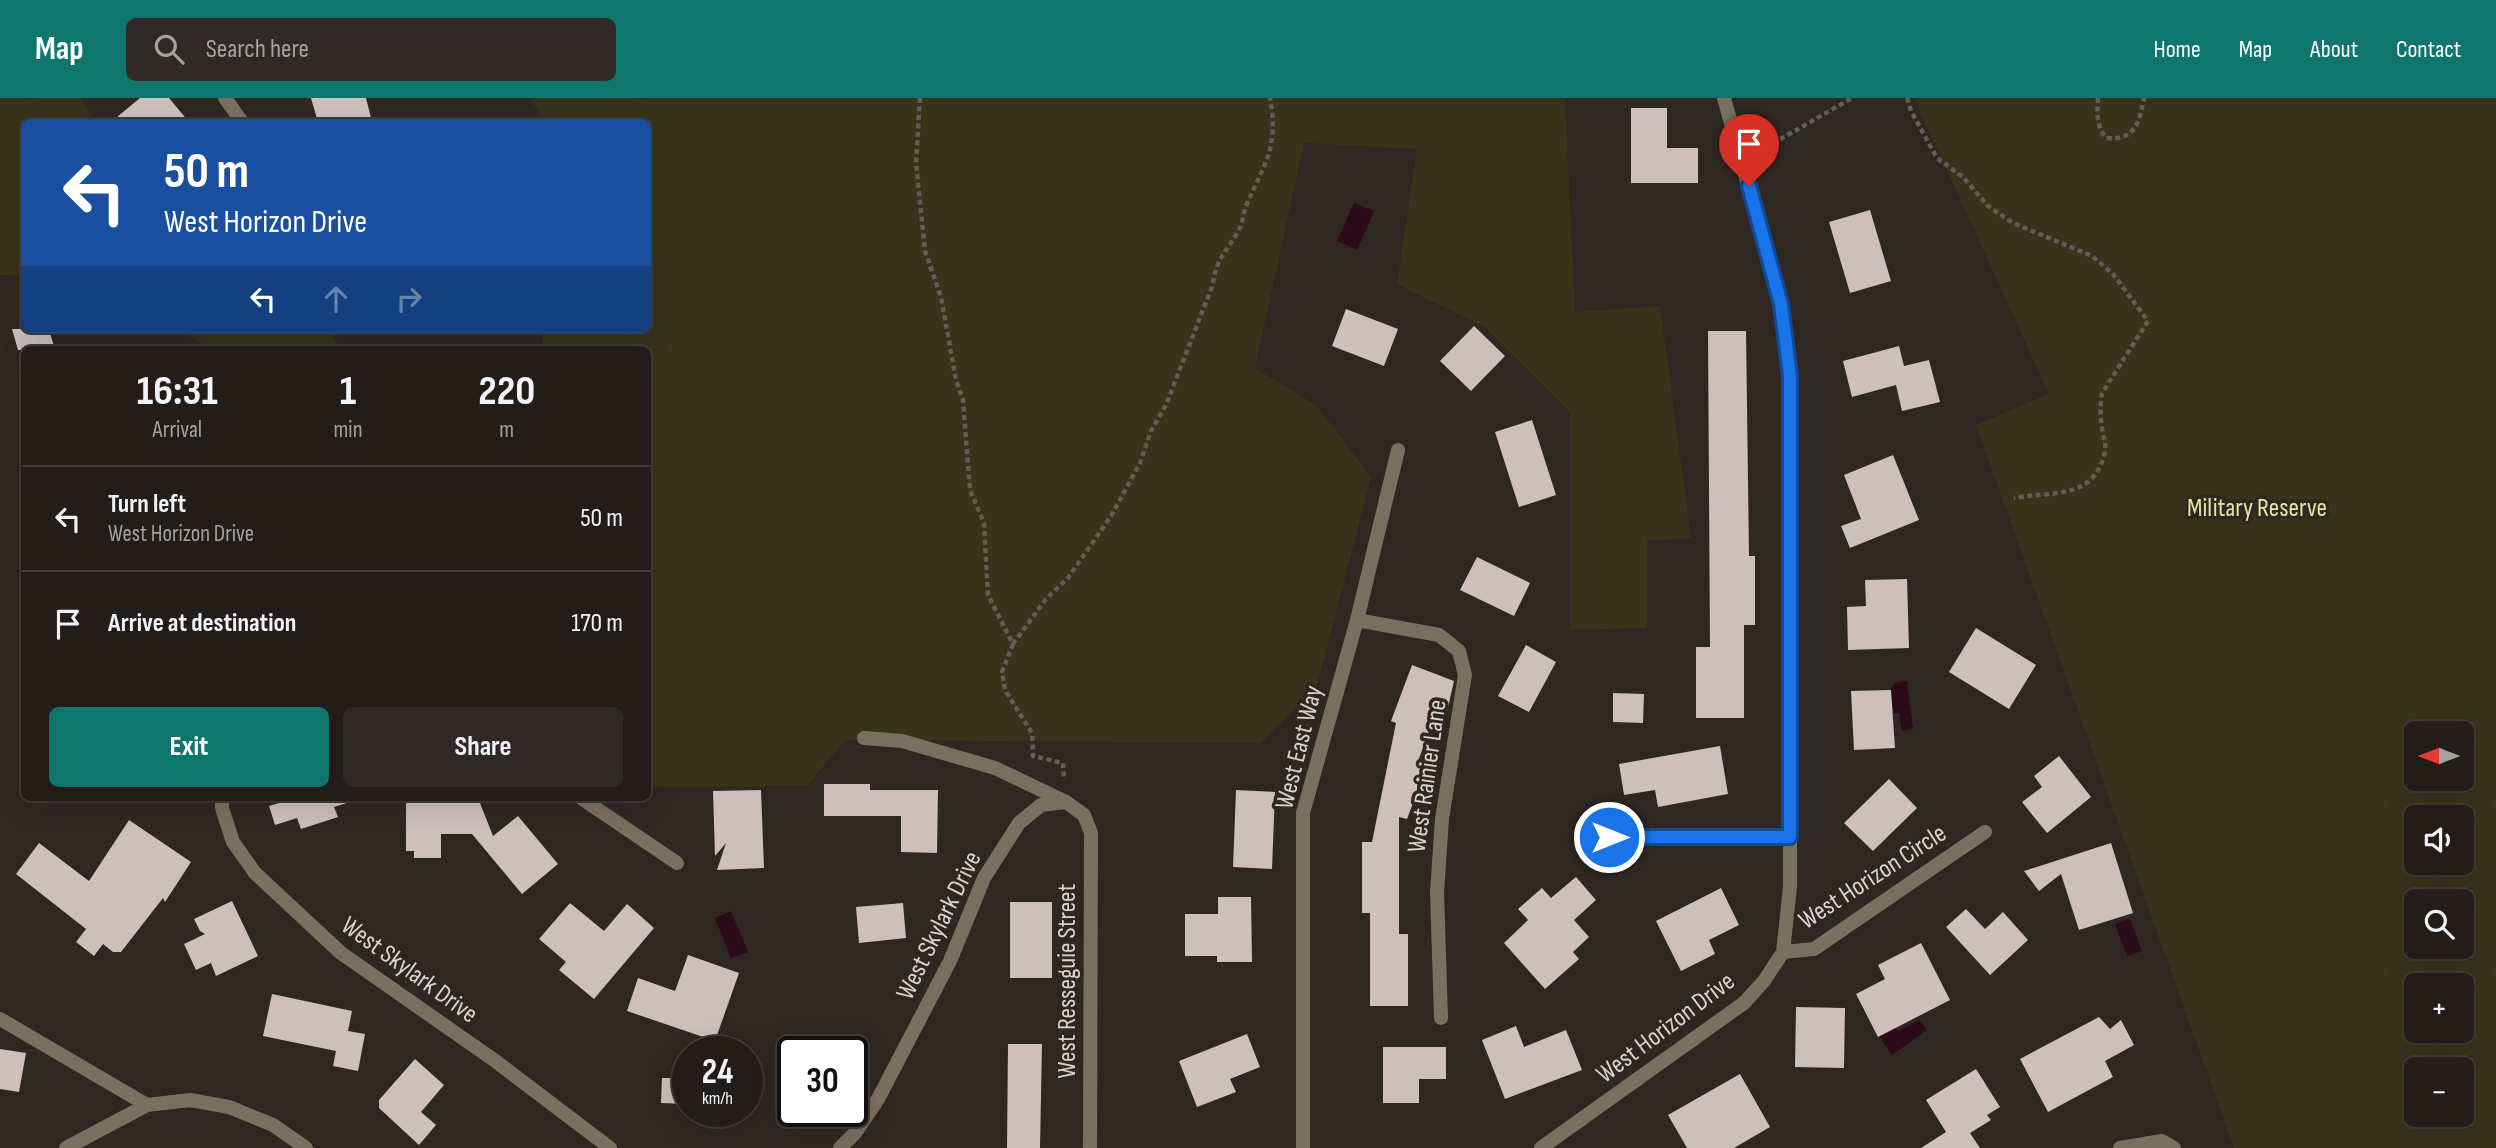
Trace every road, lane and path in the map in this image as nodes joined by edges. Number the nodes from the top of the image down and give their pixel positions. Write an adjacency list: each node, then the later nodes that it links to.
1 (225, 98): 9 (street)
2 (920, 98): 14 (path)
3 (1270, 98): 14 (path)
4 (1724, 98): 10 (street, West Horizon Drive)
5 (1853, 98): 10 (path)
6 (1907, 98): 12 (path)
7 (2098, 98): 8 (path)
8 (2144, 98)
9 (240, 119)
10 (1742, 161): 21 (street, West Horizon Drive)
11 (1398, 450): 13 (street, West East Way)
12 (2014, 498)
13 (1357, 620): 24 (street, West Rainier Lane); 32 (street, West East Way)
14 (1013, 644): 18 (path)
15 (864, 738): 18 (street)
16 (222, 801): 29 (street, West Skylark Drive)
17 (585, 801): 22 (street)
18 (1066, 802): 30 (street, West Skylark Drive); 31 (street, West Resseguie Street)
19 (1986, 832): 23 (street, West Horizon Circle)
20 (1609, 837): 21 (street)
21 (1790, 837): 23 (street, West Horizon Drive)
22 (677, 863)
23 (1783, 952): 33 (street, West Horizon Drive)
24 (1441, 1018)
25 (0, 1019): 26 (street)
26 (147, 1105): 27 (street); 28 (street)
27 (66, 1148)
28 (306, 1148)
29 (610, 1148)
30 (840, 1148)
31 (1090, 1148)
32 (1303, 1148)
33 (1541, 1148)
34 (2120, 1148): 35 (street)
35 (2174, 1148)

